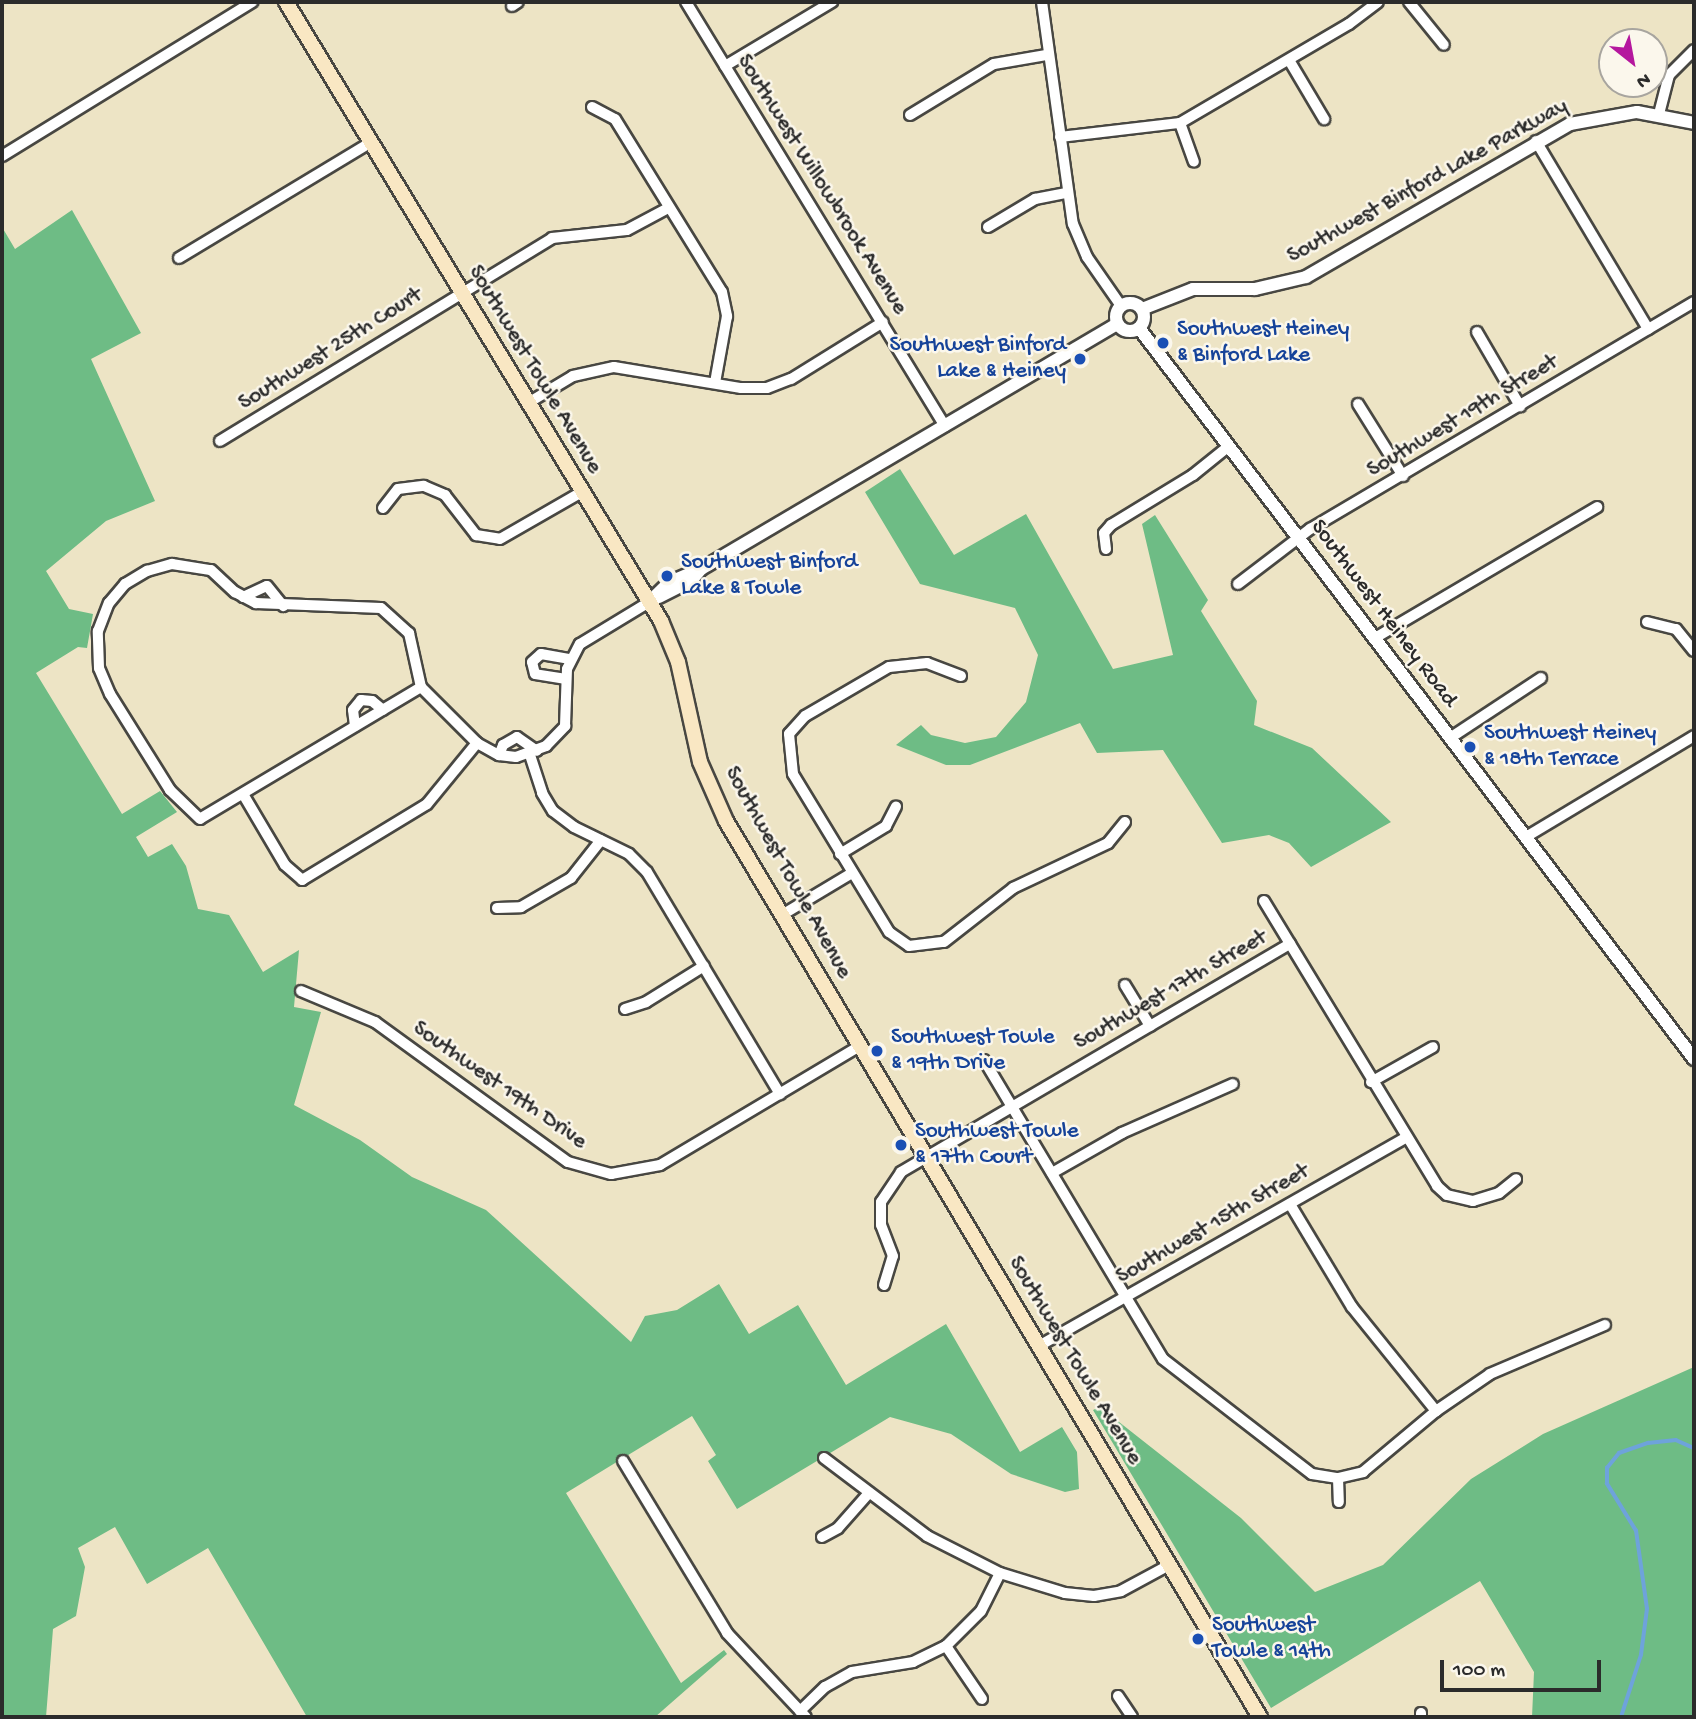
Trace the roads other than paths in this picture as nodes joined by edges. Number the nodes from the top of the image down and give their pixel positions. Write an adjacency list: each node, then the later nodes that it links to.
1 (253, 2): 22 (street)
2 (286, 2): 21 (main road, Southwest Towle Avenue)
3 (686, 2): 12 (street, Southwest Willowbrook Avenue)
4 (832, 2): 12 (street)
5 (1042, 2): 10 (street)
6 (1378, 2): 11 (street)
7 (1409, 2): 8 (street)
8 (1444, 45)
9 (1694, 50): 14 (street)
10 (1046, 55): 15 (street); 19 (street)
11 (1289, 60): 16 (street); 17 (street)
12 (725, 66): 32 (street, Southwest Willowbrook Avenue)
13 (592, 107): 25 (street)
14 (1659, 114): 18 (street, Southwest Binford Lake Parkway); 20 (street, Southwest Binford Lake Parkway)
15 (910, 115)
16 (1324, 119)
17 (1180, 123): 19 (street); 23 (street)
18 (1694, 123)
19 (1060, 137): 24 (street)
20 (1536, 141): 31 (street, Southwest Binford Lake Parkway); 35 (street)
21 (371, 142): 27 (street); 28 (main road, Southwest Towle Avenue)
22 (2, 156)
23 (1194, 162)
24 (1066, 193): 26 (street); 30 (street)
25 (668, 208): 28 (street, Southwest 25th Court); 37 (street)
26 (988, 227)
27 (178, 258)
28 (462, 292): 38 (main road, Southwest Towle Avenue); 42 (street, Southwest 25th Court)
29 (1694, 302): 35 (street, Southwest 19th Street)
30 (1121, 306): 31 (street); 33 (street)
31 (1142, 309): 34 (street)
32 (883, 322): 37 (street); 41 (street, Southwest Willowbrook Avenue)
33 (1117, 324): 34 (street); 41 (street)
34 (1139, 328): 43 (street, Southwest Heiney Road)
35 (1648, 329): 40 (street, Southwest 19th Street)
36 (1477, 332): 40 (street)
37 (715, 383): 38 (street)
38 (528, 402): 45 (main road, Southwest Towle Avenue)
39 (1358, 404): 44 (street)
40 (1520, 406): 44 (street, Southwest 19th Street)
41 (945, 425): 52 (street)
42 (220, 441)
43 (1229, 446): 48 (street, Southwest Heiney Road); 49 (street)
44 (1403, 476): 48 (street, Southwest 19th Street)
45 (580, 493): 47 (street); 52 (main road, Southwest Towle Avenue)
46 (1597, 507): 55 (street)
47 (383, 508)
48 (1299, 539): 50 (street, Southwest 19th Street); 55 (street, Southwest Heiney Road)
49 (1106, 549)
50 (1238, 584)
51 (243, 597): 53 (street); 53 (street); 69 (street)
52 (649, 602): 57 (street); 78 (main road, Southwest Towle Avenue)
53 (283, 606): 61 (street)
54 (1647, 622): 56 (street)
55 (1375, 638): 65 (street, Southwest Heiney Road)
56 (1694, 651)
57 (569, 659): 60 (street); 60 (street)
58 (961, 676): 74 (street)
59 (1541, 678): 65 (street)
60 (566, 679): 67 (street)
61 (421, 687): 62 (street); 66 (street)
62 (383, 710): 63 (street); 63 (street)
63 (355, 726): 69 (street)
64 (1694, 736): 72 (street)
65 (1450, 738): 72 (street, Southwest Heiney Road)
66 (477, 743): 68 (street); 69 (street)
67 (533, 753): 68 (street); 68 (street); 73 (street)
68 (499, 755)
69 (243, 794)
70 (896, 806): 74 (street)
71 (1125, 822): 75 (street)
72 (1526, 837): 87 (street, Southwest Heiney Road)
73 (601, 840): 77 (street); 80 (street)
74 (840, 854): 75 (street)
75 (852, 873): 78 (street)
76 (1264, 901): 79 (street)
77 (497, 908)
78 (782, 915): 85 (main road, Southwest Towle Avenue)
79 (1290, 944): 84 (street, Southwest 17th Street); 89 (street)
80 (704, 966): 83 (street); 91 (street)
81 (1125, 985): 84 (street)
82 (301, 990): 91 (street, Southwest 19th Drive)
83 (625, 1009)
84 (1150, 1026): 92 (street, Southwest 17th Street)
85 (860, 1046): 91 (street, Southwest 19th Drive); 94 (main road, Southwest Towle Avenue)
86 (1433, 1047): 89 (street)
87 (1694, 1059)
88 (984, 1060): 92 (street)
89 (1371, 1082): 93 (street)
90 (1233, 1084): 95 (street)
91 (780, 1094)
92 (1012, 1105): 94 (street, Southwest 17th Street); 95 (street)
93 (1405, 1138): 96 (street); 97 (street, Southwest 15th Street)
94 (926, 1156): 98 (street, Southwest 17th Street); 101 (main road, Southwest Towle Avenue)
95 (1052, 1173): 99 (street)
96 (1516, 1179)
97 (1290, 1204): 99 (street, Southwest 15th Street); 102 (street)
98 (884, 1284)
99 (1124, 1298): 101 (street, Southwest 15th Street); 105 (street)
100 (1605, 1325): 102 (street)
101 (1039, 1346): 109 (main road, Southwest Towle Avenue)
102 (1436, 1411): 105 (street)
103 (824, 1458): 106 (street)
104 (623, 1461): 114 (street)
105 (1338, 1478): 107 (street)
106 (869, 1493): 108 (street); 110 (street)
107 (1339, 1502)
108 (822, 1537)
109 (1169, 1565): 110 (street); 116 (main road, Southwest Towle Avenue)
110 (1000, 1573): 111 (street)
111 (946, 1646): 113 (street); 114 (street)
112 (1118, 1696): 115 (street)
113 (982, 1699)
114 (803, 1714)
115 (1132, 1717)
116 (1260, 1717)

